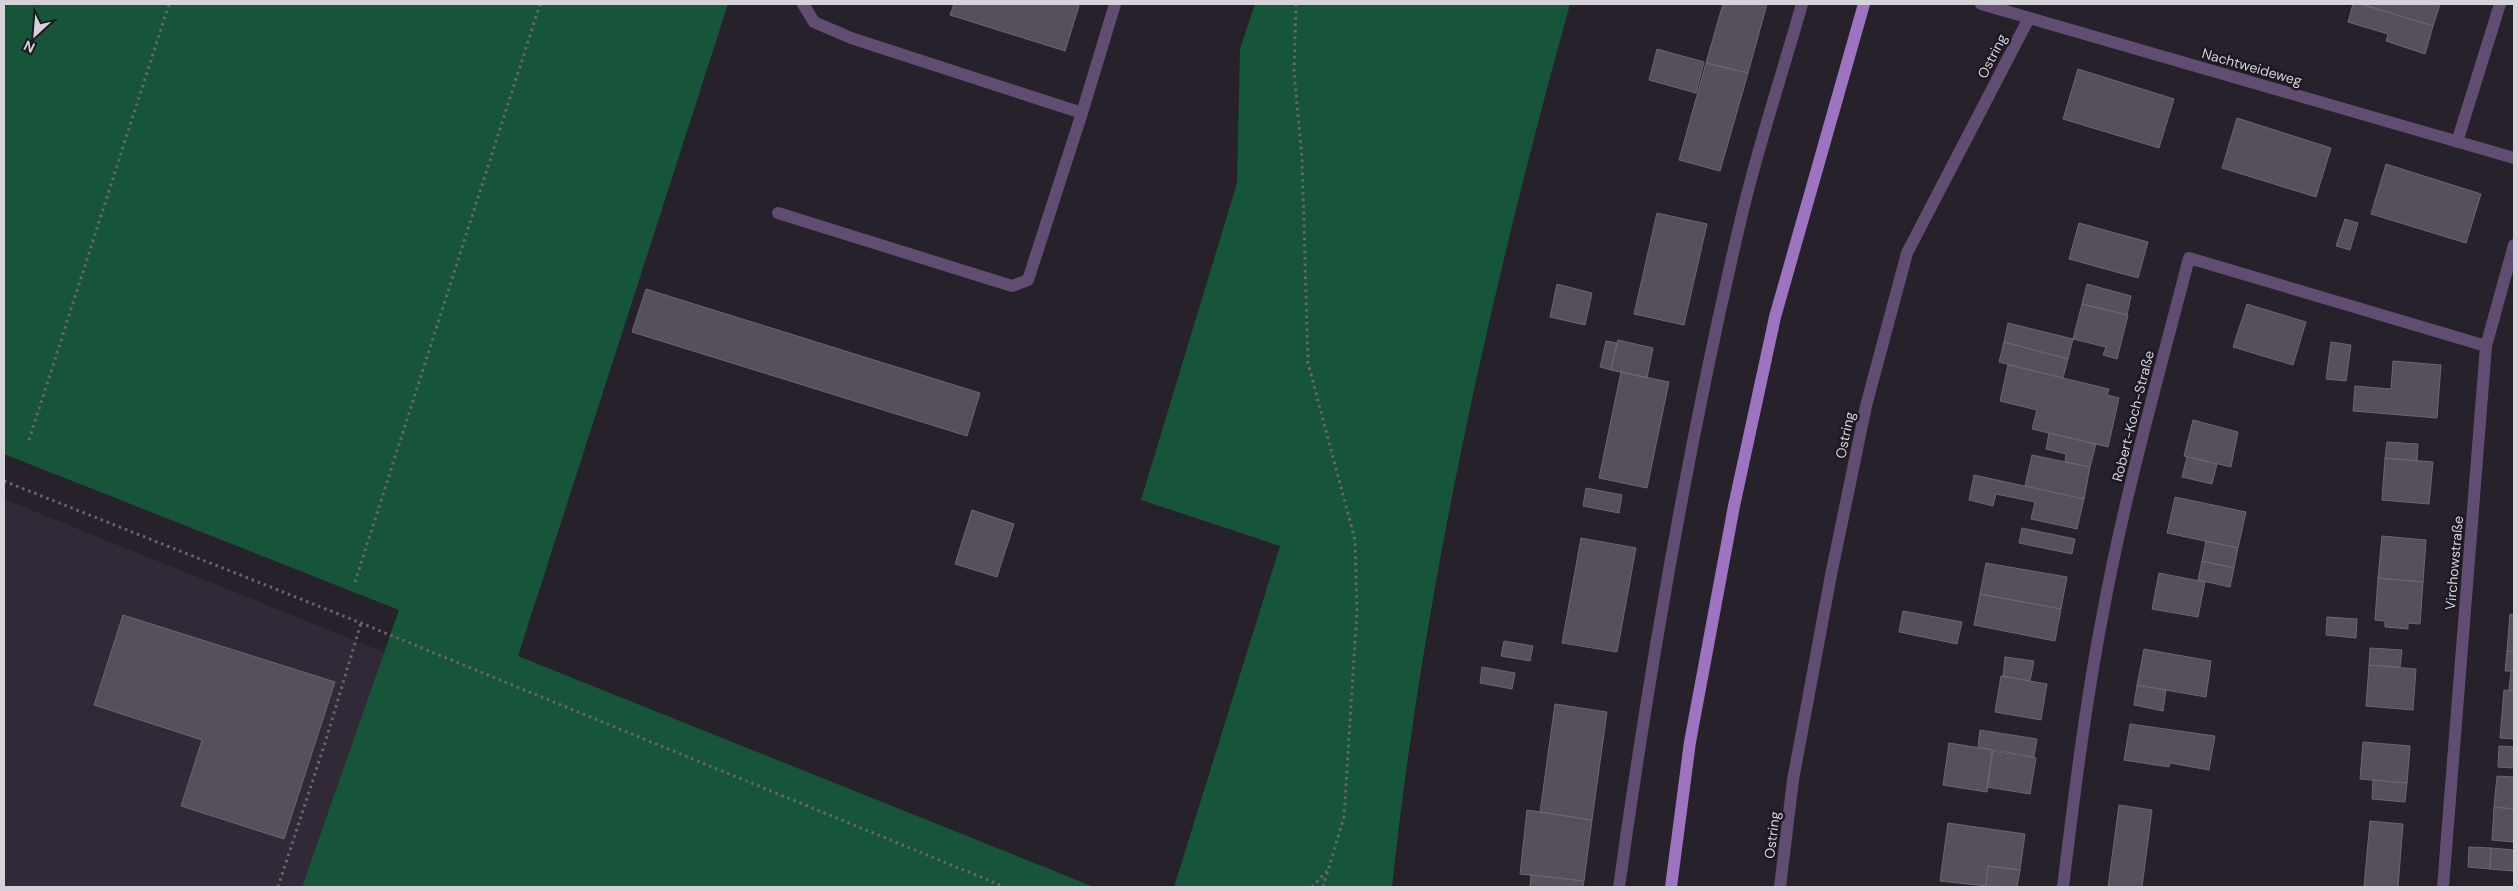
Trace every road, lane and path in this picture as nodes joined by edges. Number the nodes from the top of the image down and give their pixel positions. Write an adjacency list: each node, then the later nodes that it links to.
1 (169, 4): 17 (path)
2 (540, 4): 19 (path)
3 (803, 4): 11 (street)
4 (1115, 4): 11 (street)
5 (1296, 4): 21 (path)
6 (1802, 4): 26 (street)
7 (1864, 4): 27 (main road)
8 (1981, 4): 10 (street, Nachtweideweg)
9 (2500, 4): 12 (street)
10 (2029, 18): 12 (street, Nachtweideweg); 28 (street, Ostring)
11 (1082, 113): 14 (street)
12 (2457, 142): 13 (street, Nachtweideweg)
13 (2514, 158)
14 (778, 213)
15 (2514, 245): 16 (street, Virchowstraße)
16 (2486, 346): 29 (street, Robert-Koch-Straße); 30 (street, Virchowstraße)
17 (28, 440)
18 (4, 481): 20 (path)
19 (355, 582)
20 (361, 623): 22 (path); 23 (path)
21 (1328, 871): 24 (path); 25 (path)
22 (278, 887)
23 (1005, 887)
24 (1312, 887)
25 (1323, 887)
26 (1618, 887)
27 (1671, 887)
28 (1780, 887)
29 (2063, 887)
30 (2443, 887)

